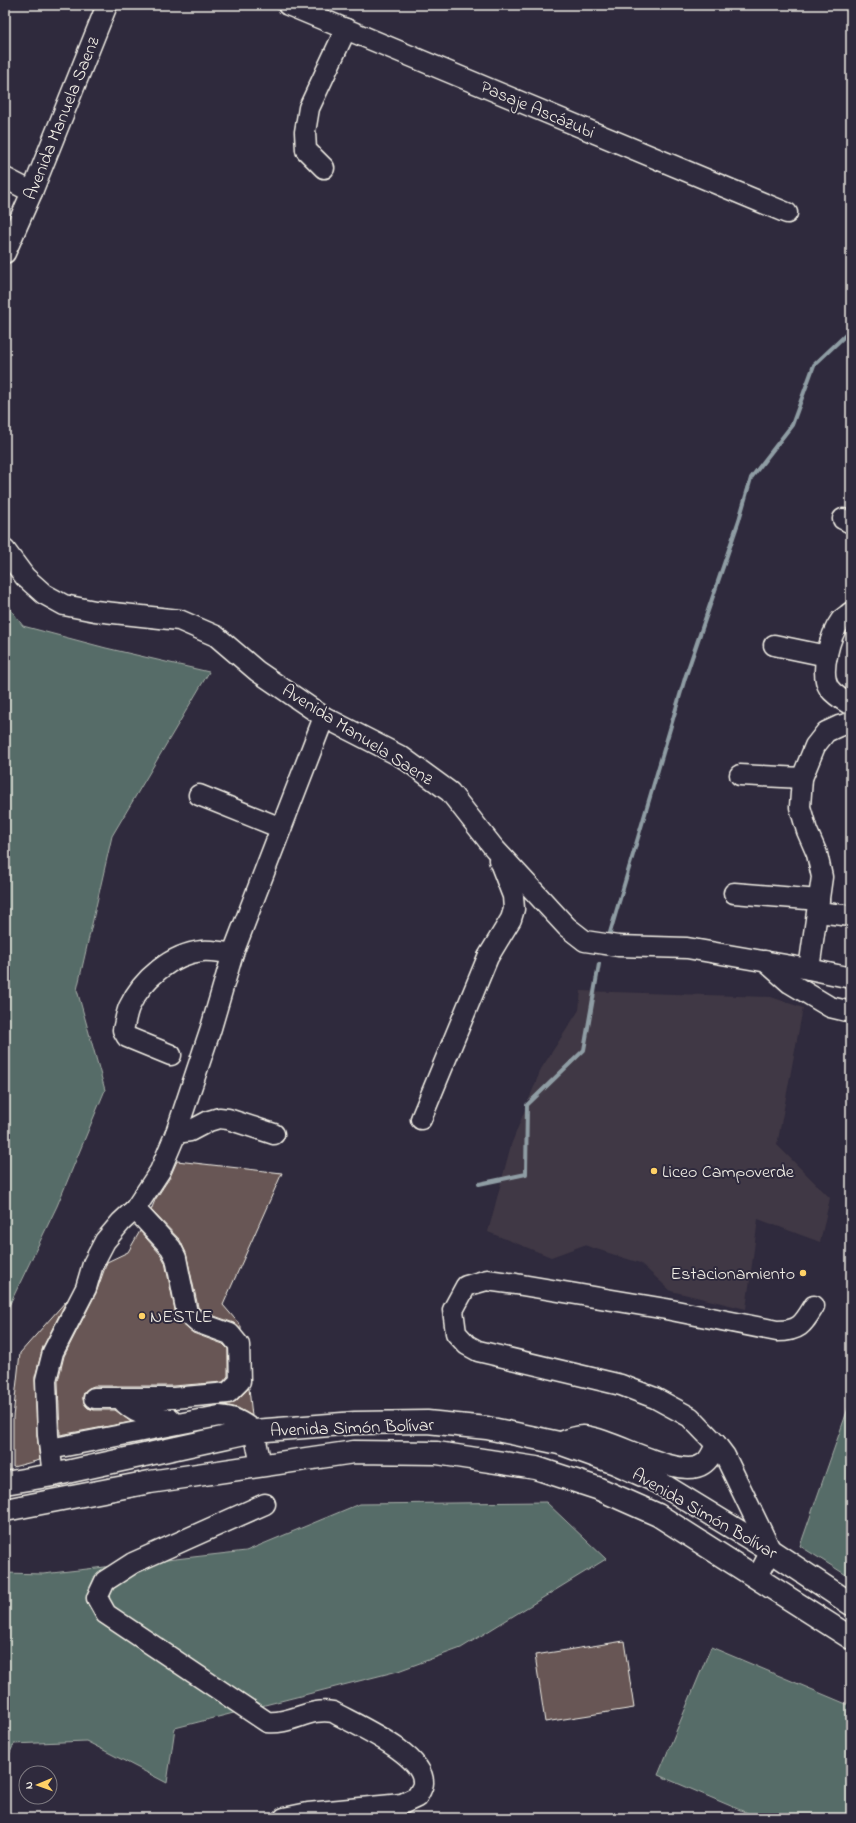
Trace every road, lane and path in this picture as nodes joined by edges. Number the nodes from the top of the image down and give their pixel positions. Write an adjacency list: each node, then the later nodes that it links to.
1 (107, 5): 6 (street, Avenida Manuela Saenz)
2 (288, 5): 3 (street, Pasaje Ascázubi)
3 (346, 29): 4 (street); 7 (street, Pasaje Ascázubi)
4 (324, 168)
5 (5, 178): 6 (street)
6 (32, 192): 8 (street, Avenida Manuela Saenz)
7 (788, 213)
8 (5, 253)
9 (5, 550): 14 (street, Avenida Manuela Saenz)
10 (851, 612): 12 (street)
11 (774, 644): 12 (street)
12 (827, 656): 13 (street)
13 (851, 705)
14 (324, 717): 19 (street); 20 (street, Avenida Manuela Saenz)
15 (851, 723): 17 (street)
16 (740, 775): 17 (street)
17 (802, 778): 22 (street)
18 (199, 795): 19 (street)
19 (281, 828): 24 (street)
20 (494, 848): 25 (street, Avenida Manuela Saenz); 30 (street)
21 (734, 893): 22 (street)
22 (818, 906): 23 (street); 26 (street)
23 (851, 916)
24 (233, 953): 29 (street); 31 (street)
25 (765, 961): 26 (street, Avenida Manuela Saenz); 28 (street)
26 (809, 969): 27 (street, Avenida Manuela Saenz)
27 (851, 978)
28 (851, 1012)
29 (171, 1055)
30 (421, 1119)
31 (176, 1133): 32 (street); 33 (street)
32 (274, 1134)
33 (135, 1209): 37 (street); 42 (street)
34 (814, 1306): 41 (street)
35 (94, 1398): 36 (street)
36 (120, 1398): 37 (street); 38 (street)
37 (174, 1398): 38 (street)
38 (171, 1422): 39 (street); 42 (street)
39 (254, 1431): 40 (highway, Avenida Simón Bolívar); 43 (street); 44 (highway, Avenida Simón Bolívar)
40 (559, 1443): 41 (street); 48 (highway, Avenida Simón Bolívar)
41 (716, 1444): 48 (street)
42 (50, 1449): 44 (street)
43 (261, 1465): 47 (highway, Avenida Simón Bolívar); 49 (highway, Avenida Simón Bolívar)
44 (53, 1475): 45 (highway, Avenida Simón Bolívar)
45 (5, 1483)
46 (265, 1504): 52 (street)
47 (5, 1510)
48 (771, 1551): 49 (street); 50 (highway, Avenida Simón Bolívar)
49 (758, 1578): 51 (highway, Avenida Simón Bolívar)
50 (851, 1604)
51 (851, 1638)
52 (284, 1818)

